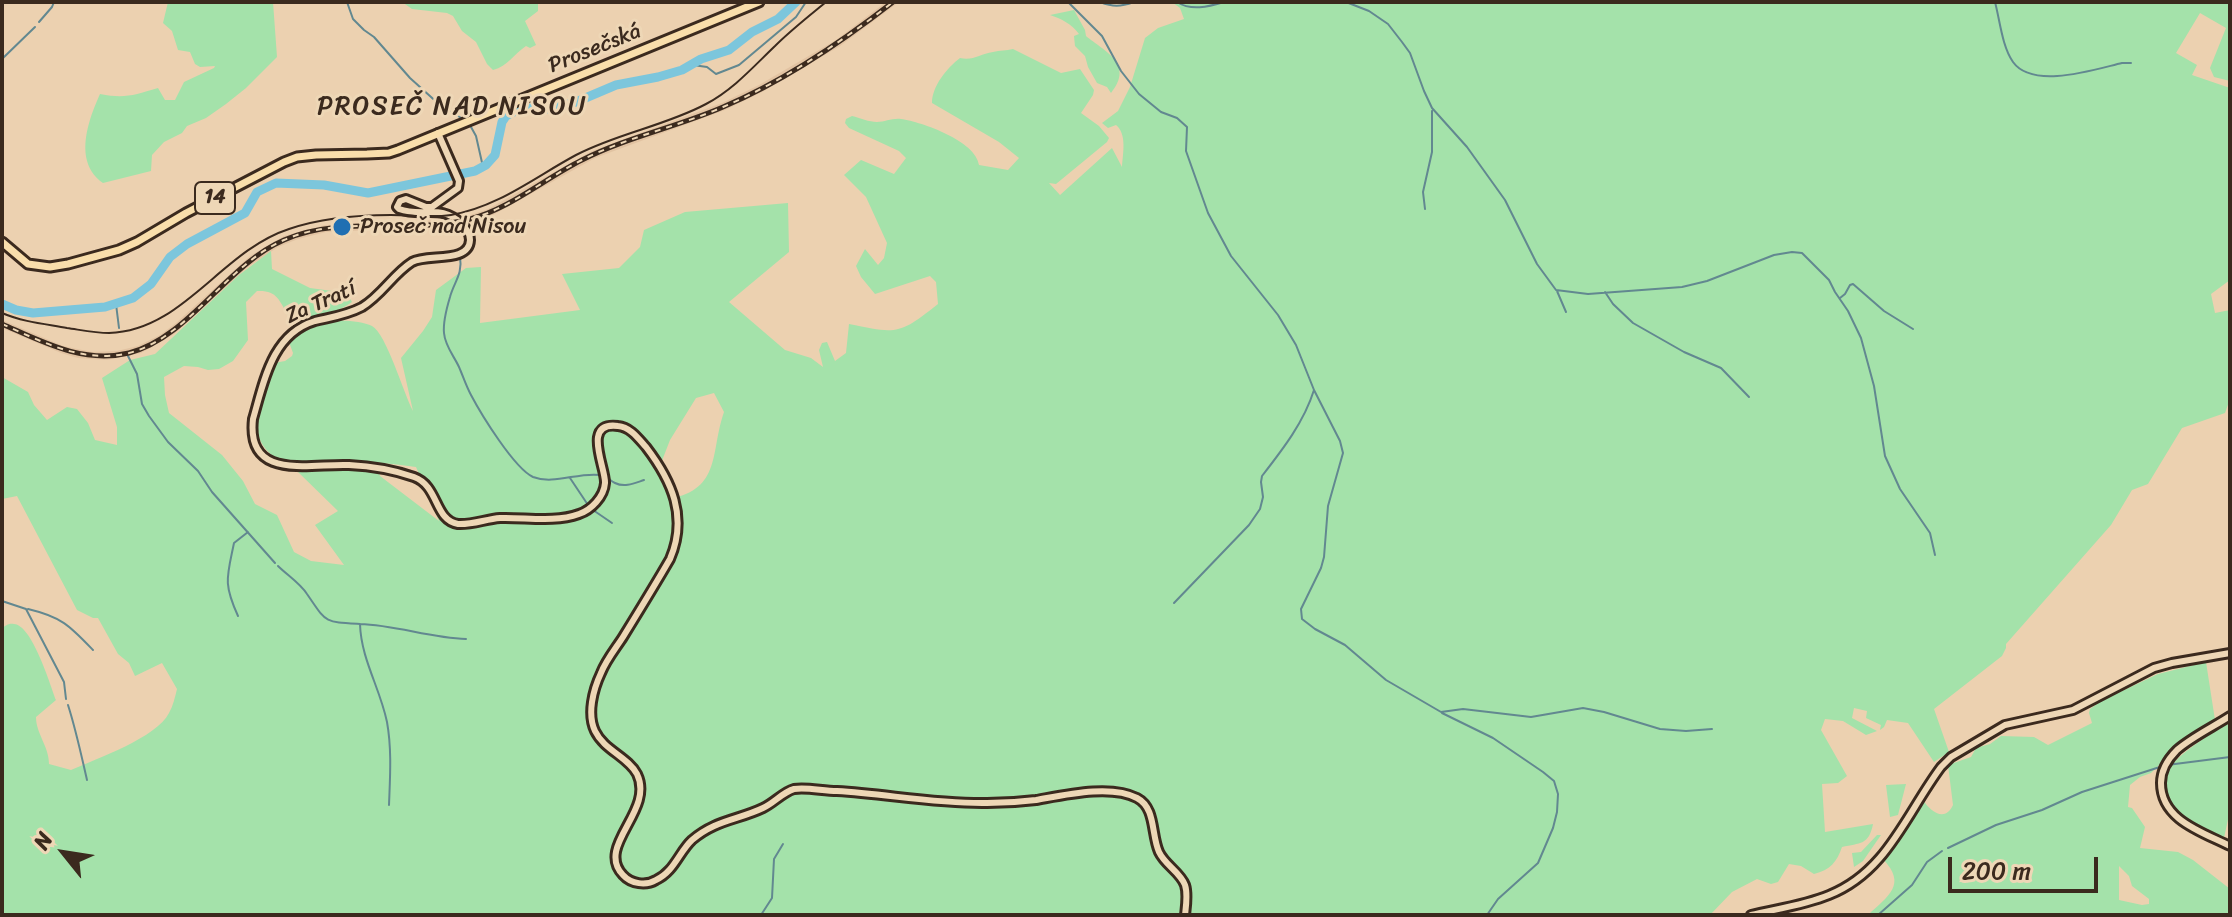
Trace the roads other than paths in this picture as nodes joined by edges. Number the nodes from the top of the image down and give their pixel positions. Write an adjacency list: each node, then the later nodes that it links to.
1 (759, 2): 2 (main road, Prosečská / 14)
2 (438, 133): 3 (main road, Prosečská / 14); 7 (street, Za Tratí)
3 (2, 242)
4 (2230, 653): 8 (street)
5 (2230, 716): 6 (street)
6 (2230, 846)
7 (1185, 915)
8 (1751, 915)

